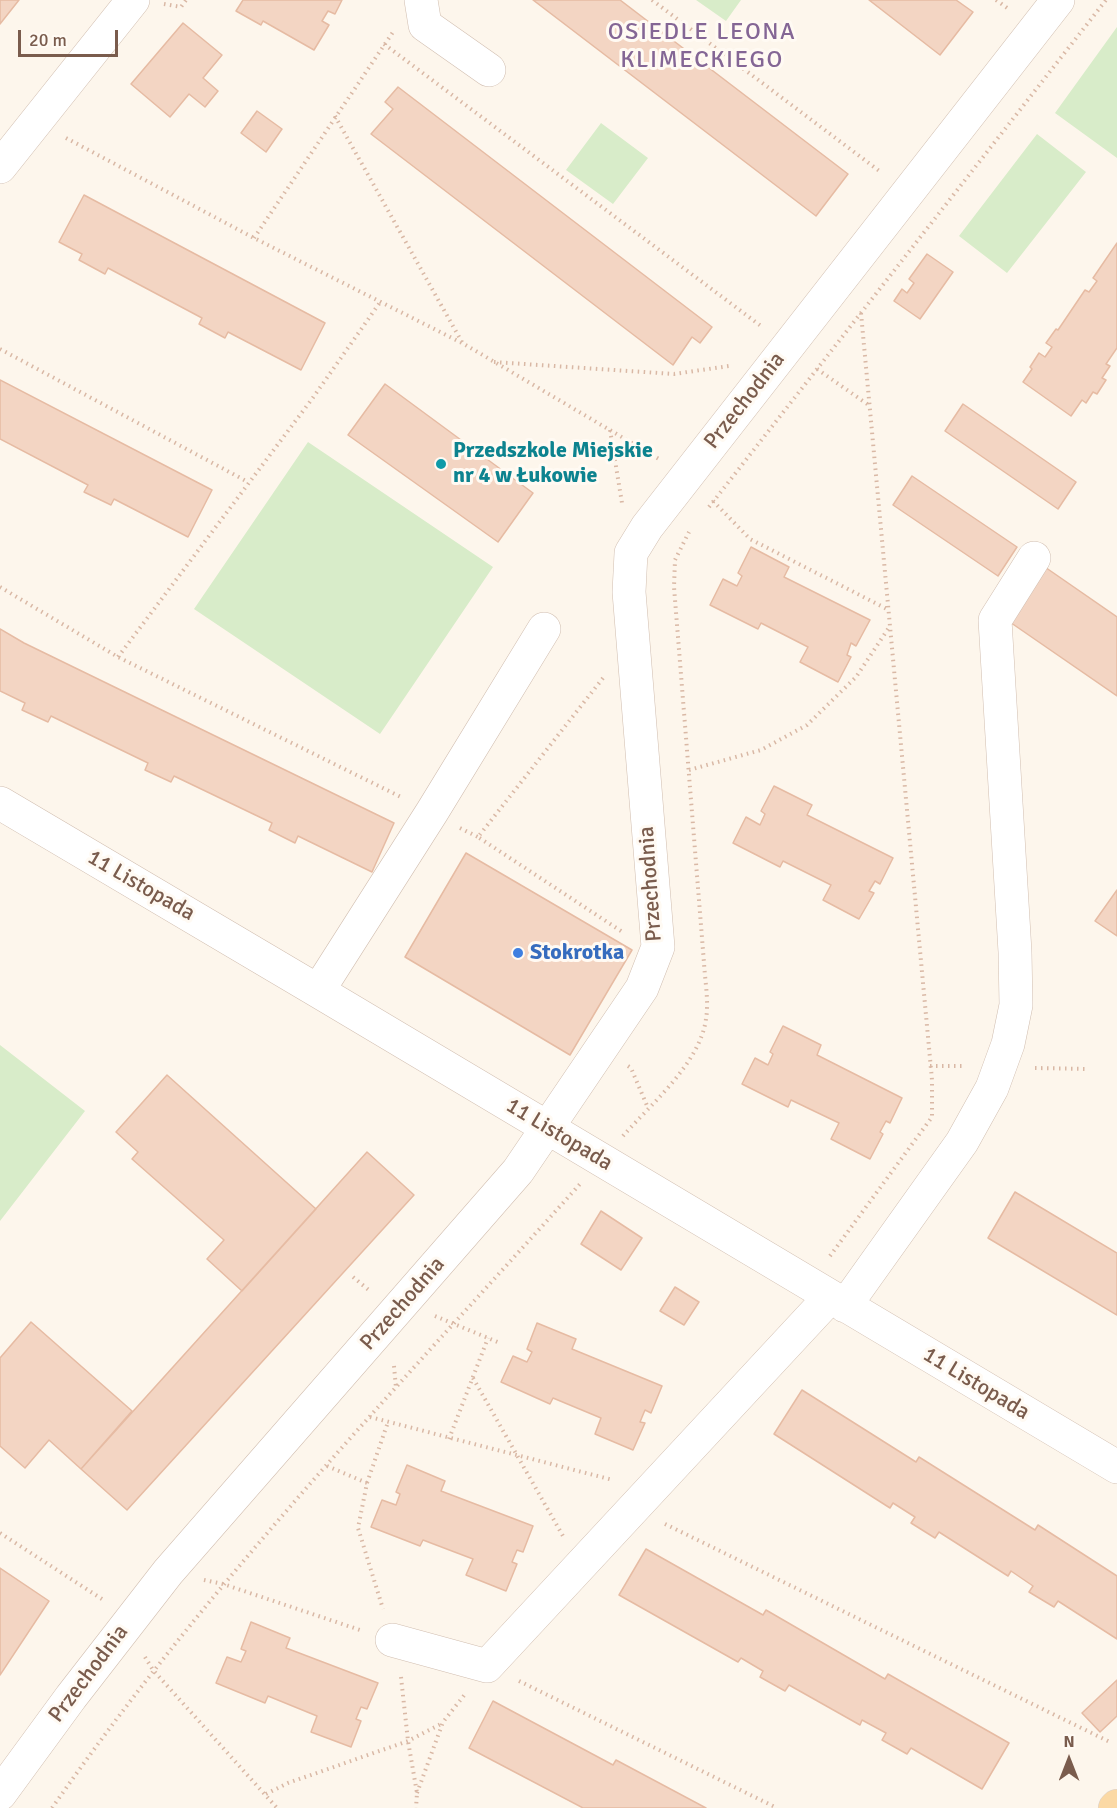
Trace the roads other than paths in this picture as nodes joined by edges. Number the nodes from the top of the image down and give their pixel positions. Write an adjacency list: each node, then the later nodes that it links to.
1 (133, 0): 5 (street)
2 (421, 0): 4 (street)
3 (1058, 0): 10 (street, Przechodnia)
4 (489, 70)
5 (0, 167)
6 (1034, 558): 11 (street)
7 (544, 629): 9 (street)
8 (0, 803): 9 (street, 11 Listopada)
9 (318, 990): 10 (street, 11 Listopada)
10 (547, 1128): 11 (street, 11 Listopada); 14 (street, Przechodnia)
11 (828, 1296): 12 (street, 11 Listopada); 13 (street)
12 (1117, 1467)
13 (392, 1640)
14 (0, 1794)

